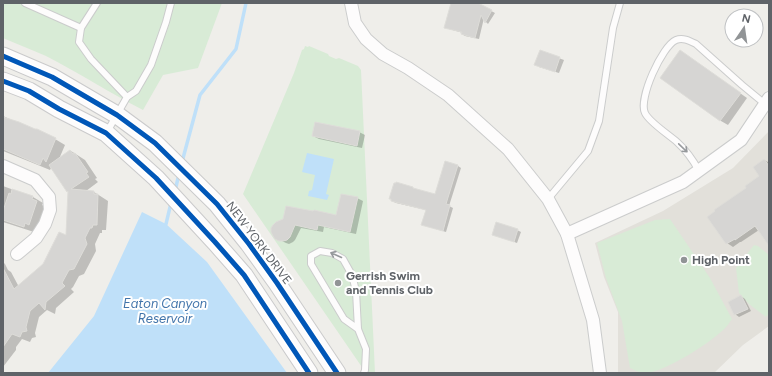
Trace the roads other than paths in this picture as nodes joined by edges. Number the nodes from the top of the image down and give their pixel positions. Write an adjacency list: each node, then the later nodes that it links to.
1 (25, 3): 6 (lane)
2 (97, 3): 6 (lane)
3 (171, 3): 9 (lane)
4 (351, 3): 15 (street)
5 (620, 3): 15 (lane)
6 (81, 28): 9 (lane)
7 (3, 56): 11 (main road, NEW YORK DRIVE)
8 (3, 81): 12 (main road)
9 (127, 97): 11 (lane)
10 (767, 101): 14 (street); 14 (lane, one-way to 14)
11 (117, 115): 12 (lane); 20 (main road, NEW YORK DRIVE)
12 (106, 133): 19 (main road)
13 (3, 166): 17 (street)
14 (699, 171): 16 (street)
15 (548, 200): 16 (street)
16 (567, 234): 22 (street)
17 (17, 254)
18 (358, 329): 18 (lane, one-way to 18); 21 (lane)
19 (309, 373)
20 (337, 373)
21 (364, 373)
22 (600, 373)

